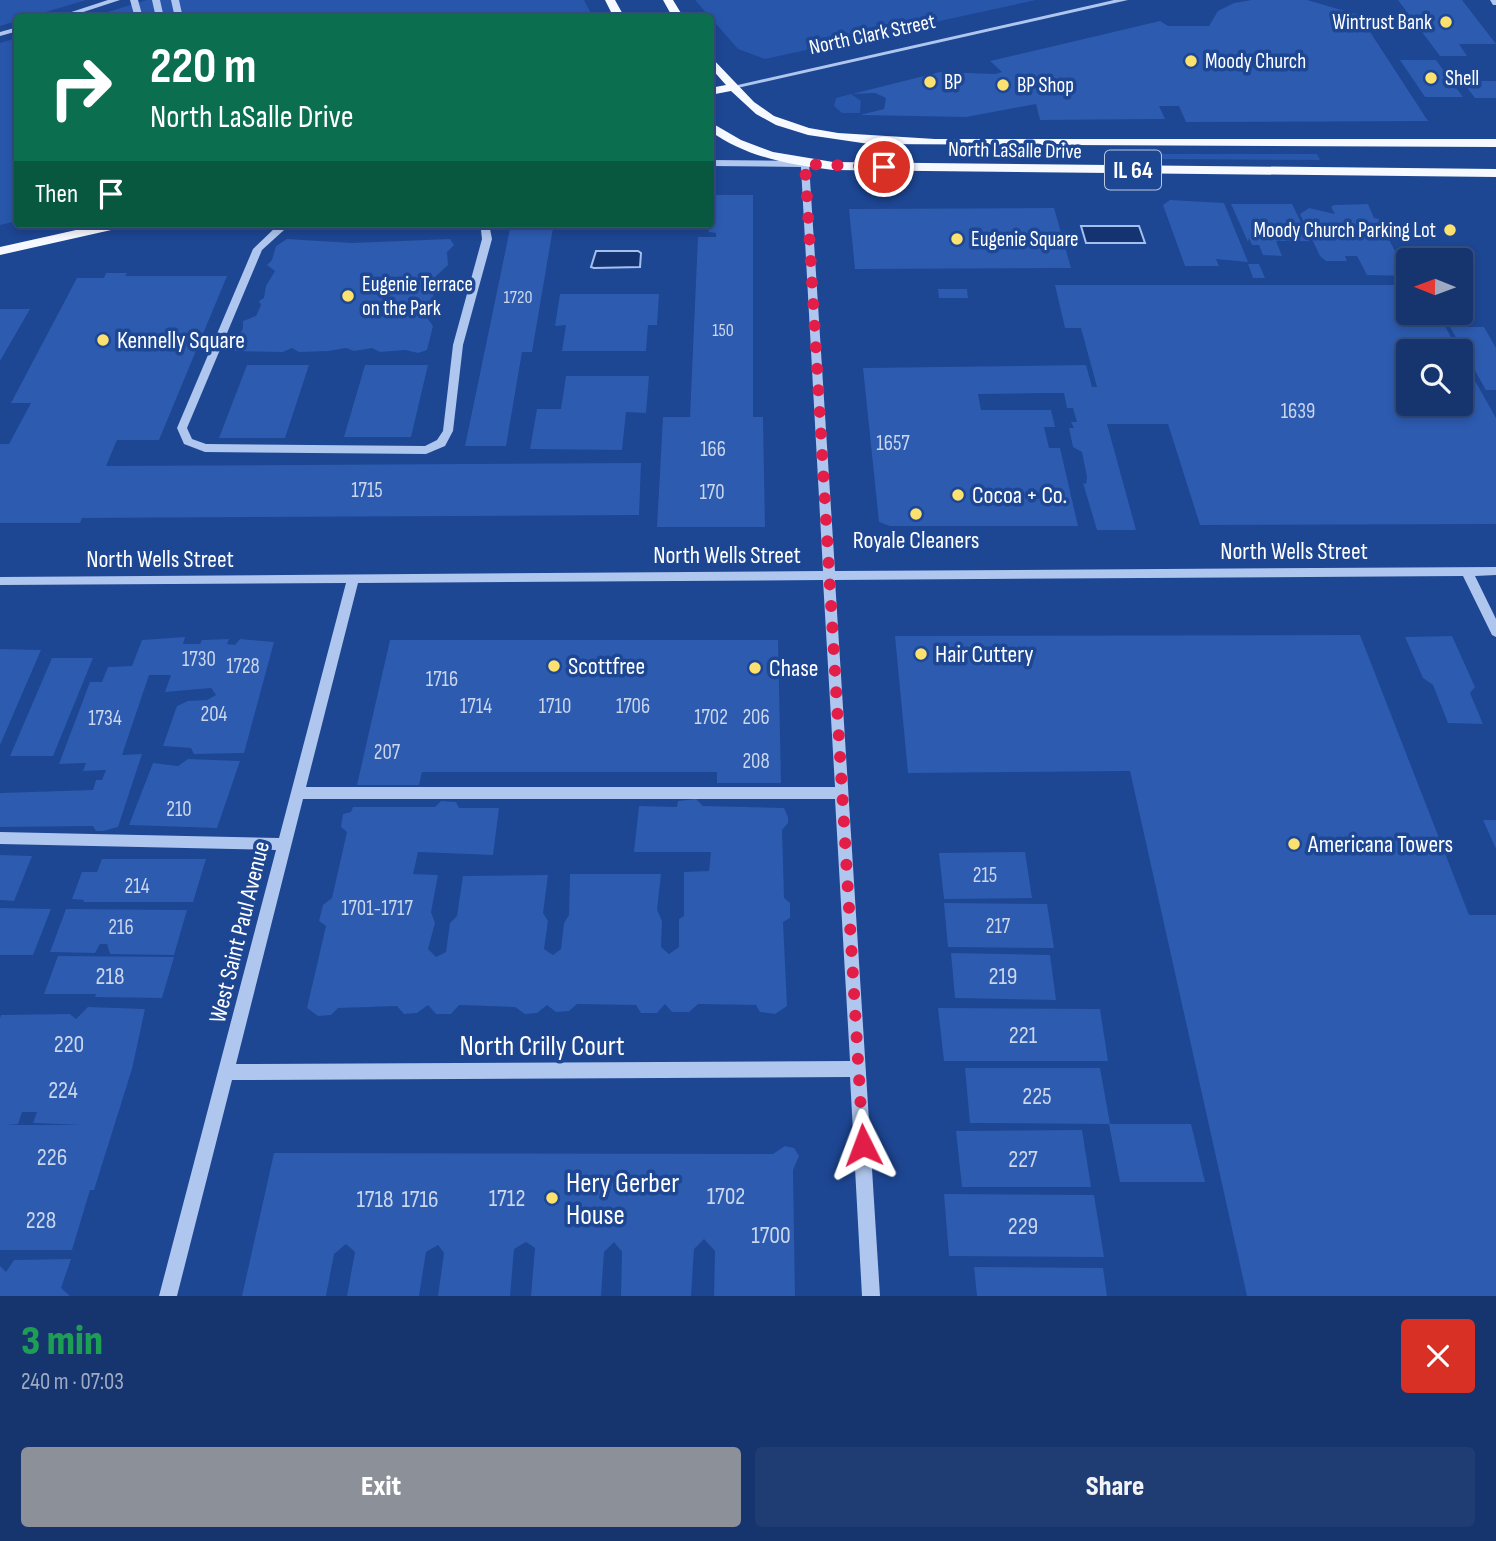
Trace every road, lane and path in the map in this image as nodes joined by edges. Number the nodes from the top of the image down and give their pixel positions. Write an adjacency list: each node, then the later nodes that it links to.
1 (116, 0): 3 (street)
2 (1124, 0): 5 (street, North Clark Street)
3 (69, 14)
4 (714, 64): 5 (main road, IL 64)
5 (733, 87): 6 (main road, North Clark Street); 8 (main road, North LaSalle Drive / IL 64)
6 (714, 91)
7 (714, 127): 10 (main road, North LaSalle Drive / IL 64)
8 (1496, 143)
9 (714, 163): 10 (street)
10 (805, 164): 11 (main road, North LaSalle Drive / IL 64); 18 (street)
11 (1496, 173)
12 (102, 228): 15 (main road)
13 (278, 228): 14 (street)
14 (483, 228)
15 (0, 251)
16 (1467, 571): 17 (street, North Wells Street); 18 (street, North Wells Street); 21 (street)
17 (1496, 571)
18 (828, 575): 19 (street, North Wells Street); 23 (street)
19 (352, 579): 20 (street, North Wells Street); 22 (street, West Saint Paul Avenue)
20 (0, 581)
21 (1496, 632)
22 (298, 793): 23 (street); 25 (street, West Saint Paul Avenue)
23 (842, 793): 26 (street)
24 (0, 838): 25 (street)
25 (285, 844): 27 (street, West Saint Paul Avenue)
26 (859, 1069): 27 (street, North Crilly Court); 29 (street)
27 (226, 1072): 28 (street, West Saint Paul Avenue)
28 (168, 1296)
29 (871, 1296)

